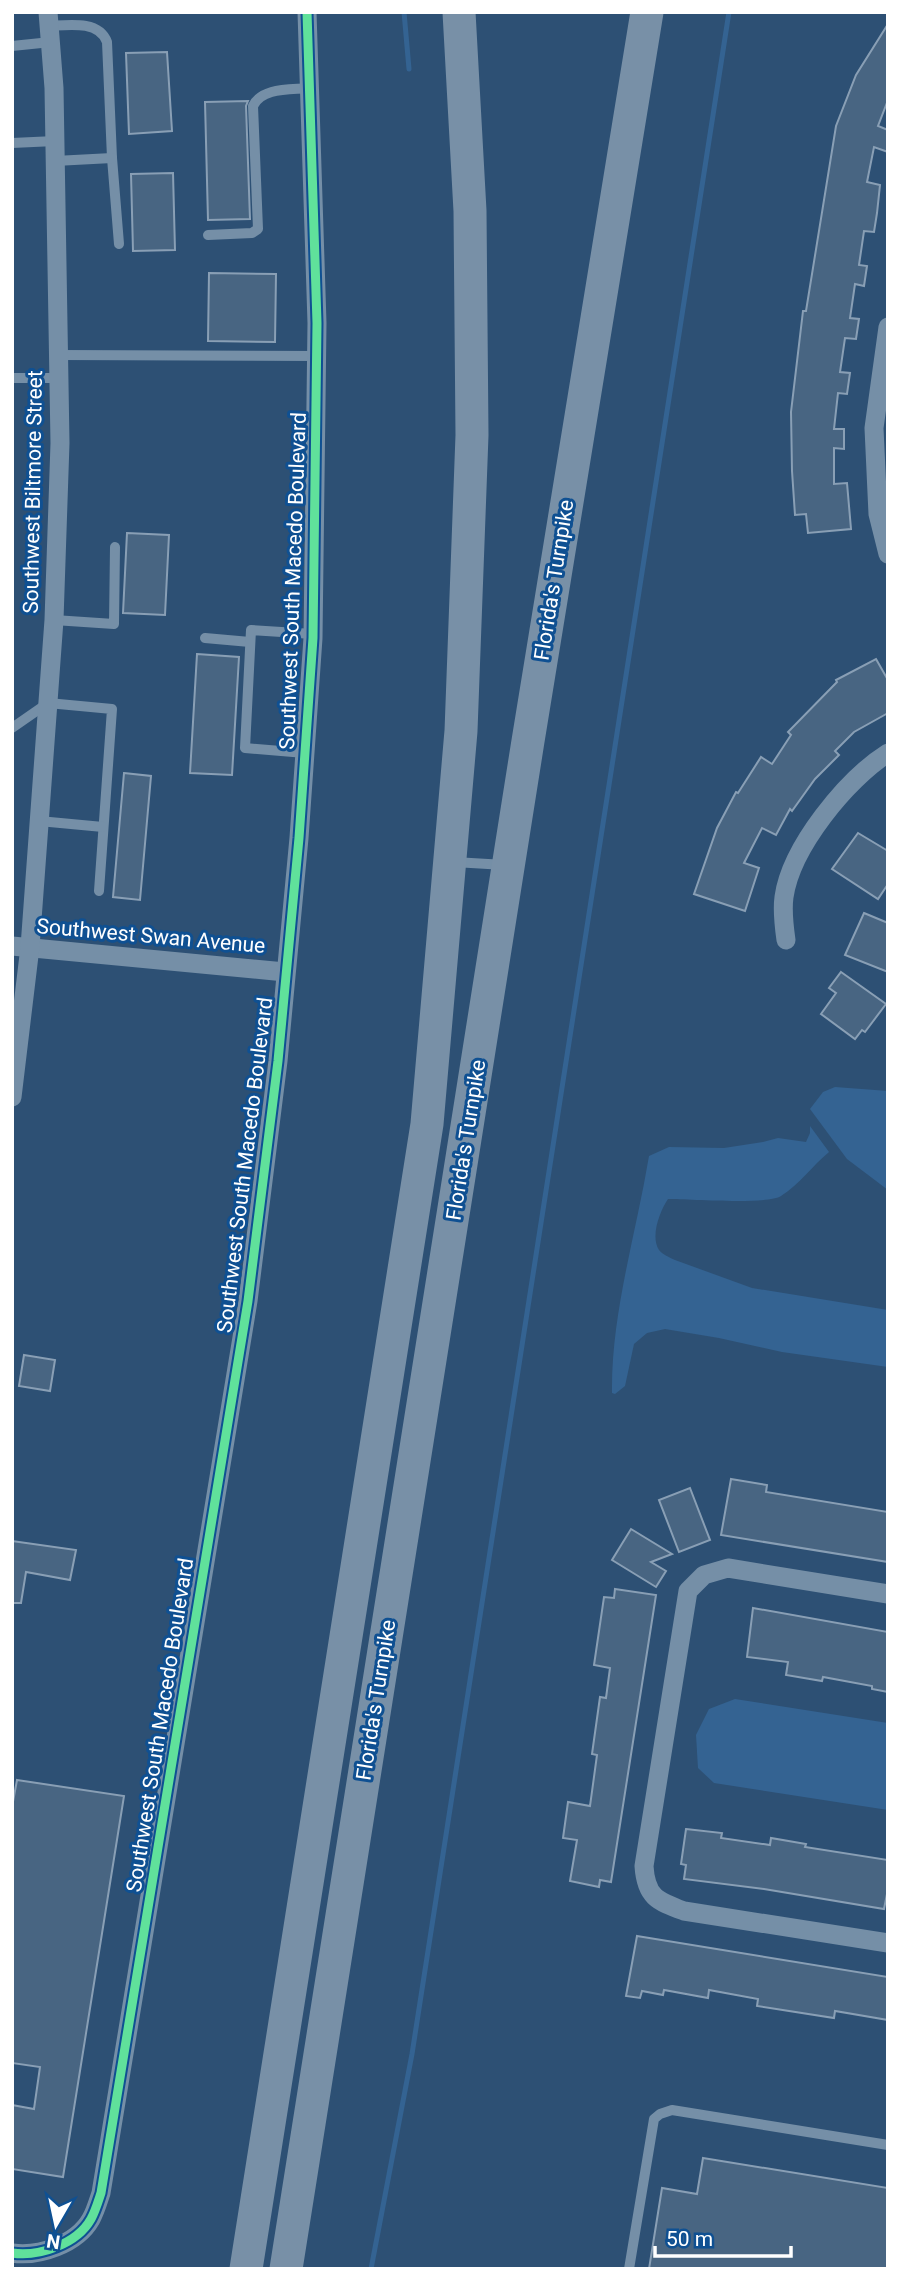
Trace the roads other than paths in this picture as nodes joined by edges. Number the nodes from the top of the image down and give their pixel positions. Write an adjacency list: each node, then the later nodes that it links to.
1 (307, 12): 6 (street, Southwest South Macedo Boulevard)
2 (459, 12): 30 (highway, Florida's Turnpike)
3 (646, 12): 31 (highway, Florida's Turnpike)
4 (49, 27): 5 (lane); 7 (street, Southwest Biltmore Street); 9 (lane)
5 (12, 46)
6 (309, 88): 11 (lane); 15 (street, Southwest South Macedo Boulevard)
7 (55, 141): 8 (lane); 10 (street, Southwest Biltmore Street)
8 (12, 143)
9 (112, 158): 10 (lane); 12 (lane)
10 (55, 161): 14 (street, Southwest Biltmore Street)
11 (208, 235)
12 (119, 244)
13 (888, 327): 19 (street)
14 (58, 355): 15 (lane); 17 (street, Southwest Biltmore Street)
15 (317, 356): 21 (street, Southwest South Macedo Boulevard)
16 (12, 378): 17 (lane)
17 (58, 378): 20 (street, Southwest Biltmore Street)
18 (115, 547): 20 (lane)
19 (888, 554)
20 (54, 620): 24 (street, Southwest Biltmore Street)
21 (313, 634): 23 (lane); 26 (street, Southwest South Macedo Boulevard)
22 (205, 638): 23 (lane)
23 (250, 642): 26 (lane)
24 (48, 703): 25 (lane); 28 (street, Southwest Biltmore Street); 29 (lane)
25 (12, 728)
26 (305, 752): 35 (street, Southwest South Macedo Boulevard)
27 (888, 753): 33 (street)
28 (39, 821): 29 (lane); 34 (street, Southwest Biltmore Street)
29 (103, 827): 32 (lane)
30 (450, 862): 31 (lane); 41 (highway, Florida's Turnpike)
31 (509, 865): 42 (highway, Florida's Turnpike)
32 (99, 891)
33 (786, 940)
34 (21, 947): 35 (street, Southwest Swan Avenue); 36 (street, Southwest Biltmore Street)
35 (285, 972): 40 (street, Southwest South Macedo Boulevard)
36 (12, 1097)
37 (888, 1594): 38 (street)
38 (888, 1943)
39 (888, 2145): 43 (lane)
40 (12, 2253)
41 (246, 2269)
42 (286, 2269)
43 (629, 2269)

